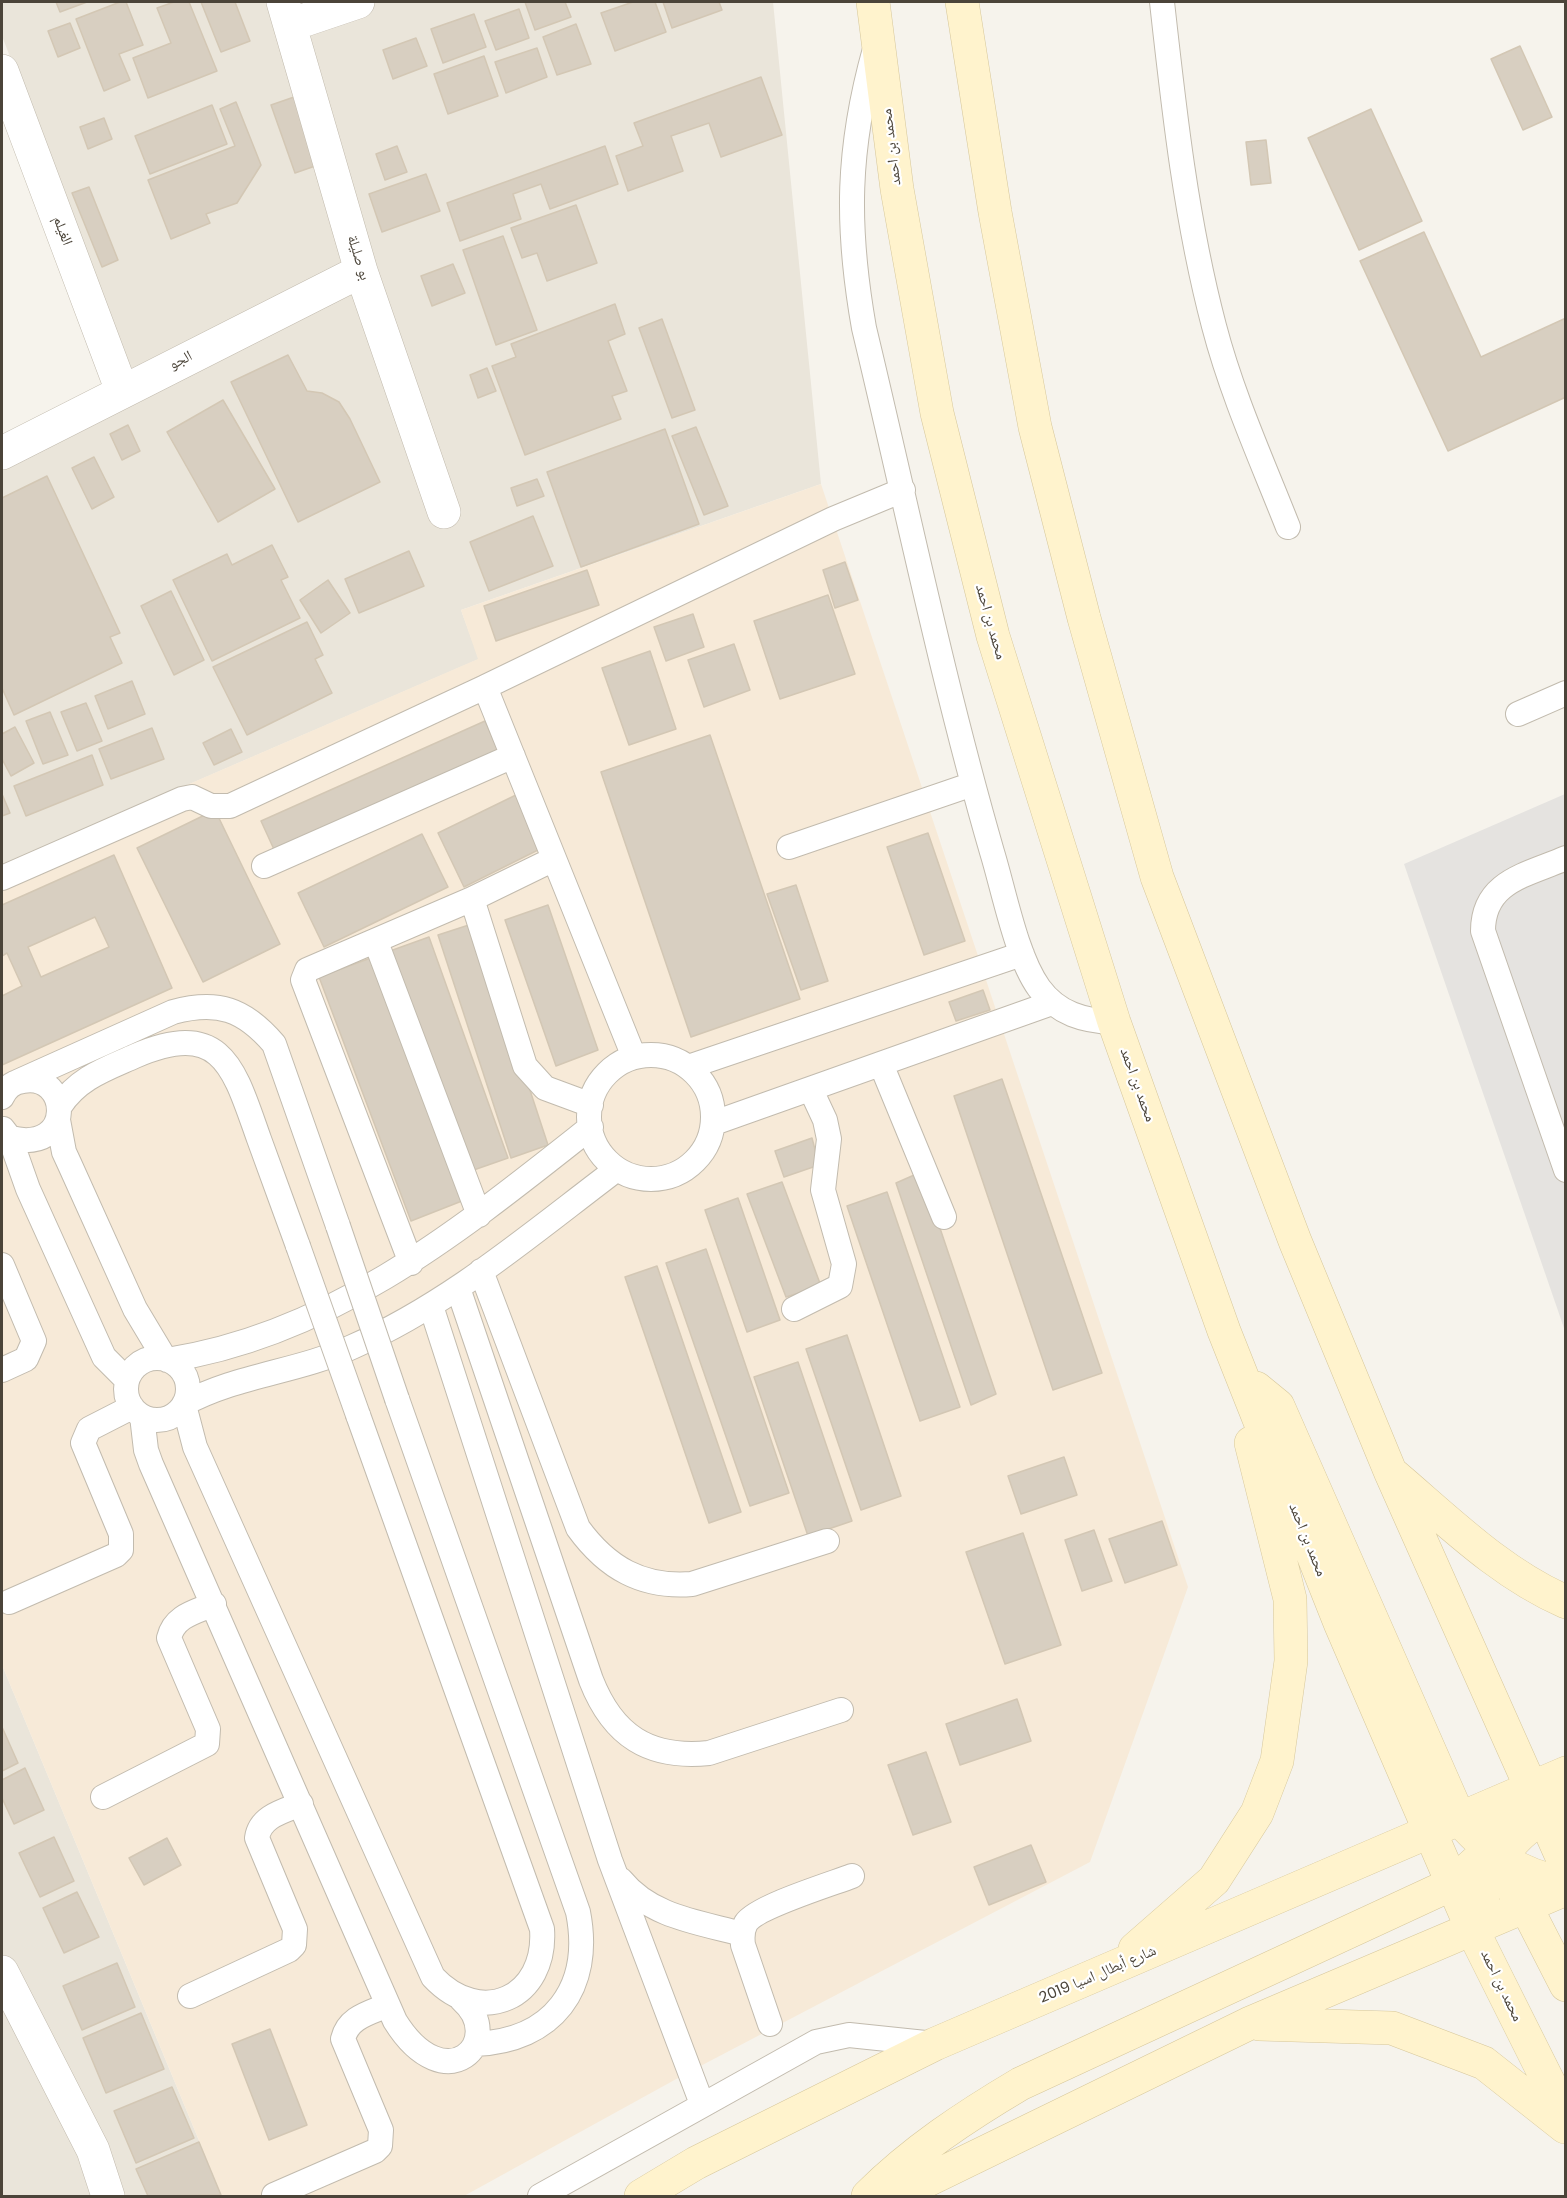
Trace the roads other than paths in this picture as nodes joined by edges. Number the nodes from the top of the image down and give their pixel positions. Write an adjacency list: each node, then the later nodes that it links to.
1 (358, 2): 5 (street)
2 (873, 2): 6 (street, محمد بن احمد)
3 (962, 2): 55 (street)
4 (1162, 2): 13 (lane)
5 (287, 13): 8 (street, بو صليلة)
6 (879, 35): 11 (lane); 28 (street, محمد بن احمد)
7 (2, 72): 9 (street, الغيلم)
8 (361, 271): 9 (street, الجو); 12 (street, بو صليلة)
9 (122, 391): 10 (street, الجو)
10 (2, 453)
11 (903, 490): 14 (lane); 18 (lane)
12 (444, 512)
13 (1288, 527)
14 (485, 687): 17 (lane); 23 (lane)
15 (1566, 693): 16 (lane)
16 (1518, 714)
17 (513, 756): 21 (lane); 22 (lane)
18 (973, 784): 19 (lane); 26 (lane)
19 (789, 848)
20 (1566, 858): 39 (lane)
21 (554, 859): 24 (lane); 29 (lane)
22 (264, 866)
23 (2, 878)
24 (472, 899): 25 (lane); 35 (lane)
25 (376, 942): 40 (lane); 42 (lane)
26 (1022, 954): 27 (lane); 31 (lane)
27 (1052, 1003): 28 (lane); 30 (lane)
28 (1114, 1022): 48 (street, محمد بن احمد)
29 (634, 1057): 31 (lane); 35 (lane)
30 (881, 1064): 33 (lane); 41 (lane)
31 (688, 1067): 36 (lane)
32 (9, 1089): 34 (lane); 86 (lane, bridge)
33 (811, 1090): 36 (lane); 47 (lane)
34 (59, 1113): 37 (lane); 49 (lane); 81 (lane, bridge)
35 (591, 1116): 38 (lane); 40 (lane)
36 (714, 1123): 38 (lane)
37 (6, 1131): 52 (lane)
38 (617, 1169): 44 (lane)
39 (1566, 1170)
40 (479, 1215): 42 (lane)
41 (944, 1218)
42 (411, 1263): 49 (lane)
43 (2, 1265): 50 (lane)
44 (481, 1271): 45 (lane); 56 (lane)
45 (458, 1288): 46 (lane); 60 (lane)
46 (431, 1306): 53 (lane); 68 (lane)
47 (794, 1310)
48 (1224, 1331): 51 (street, محمد بن احمد); 77 (street)
49 (166, 1359): 52 (lane); 53 (lane)
50 (2, 1370)
51 (1243, 1378): 65 (street); 66 (street, محمد بن احمد)
52 (127, 1380): 54 (lane)
53 (184, 1405): 54 (lane); 81 (lane)
54 (137, 1412): 57 (lane); 59 (lane)
55 (1389, 1471): 58 (street); 64 (street)
56 (827, 1541)
57 (9, 1602)
58 (1566, 1602)
59 (214, 1604): 62 (lane); 63 (lane)
60 (841, 1710)
61 (1566, 1773): 64 (street, شارع أبطال اسيا 2019)
62 (103, 1797)
63 (301, 1804): 80 (lane); 82 (lane)
64 (1546, 1804): 65 (street, شارع أبطال اسيا 2019); 67 (street); 69 (street)
65 (1460, 1820): 66 (street, شارع أبطال اسيا 2019); 67 (street)
66 (1430, 1832): 67 (street); 71 (street, محمد بن احمد); 77 (street, شارع أبطال اسيا 2019)
67 (1491, 1858): 71 (street); 72 (street); 74 (street); 75 (street)
68 (610, 1860): 76 (lane); 88 (lane)
69 (1566, 1866)
70 (852, 1876): 76 (lane)
71 (1452, 1884): 75 (street, محمد بن احمد); 95 (street)
72 (1566, 1884)
73 (1566, 1889): 74 (street)
74 (1525, 1905): 75 (street); 79 (street)
75 (1472, 1929): 85 (street); 89 (street, محمد بن احمد)
76 (742, 1934): 84 (lane)
77 (1111, 1970): 87 (street, شارع أبطال اسيا 2019)
78 (2, 1972): 83 (street)
79 (1566, 1984)
80 (190, 1996)
81 (462, 2000): 86 (lane)
82 (388, 2005): 86 (lane); 91 (lane)
83 (11, 2017): 92 (street)
84 (770, 2024)
85 (1248, 2024): 90 (street); 96 (street)
86 (475, 2044)
87 (935, 2044): 88 (lane); 94 (street, شارع أبطال اسيا 2019)
88 (702, 2104): 93 (lane)
89 (1566, 2117)
90 (1566, 2127)
91 (274, 2195)
92 (108, 2196)
93 (540, 2196)
94 (641, 2196)
95 (868, 2196)
96 (895, 2196)

